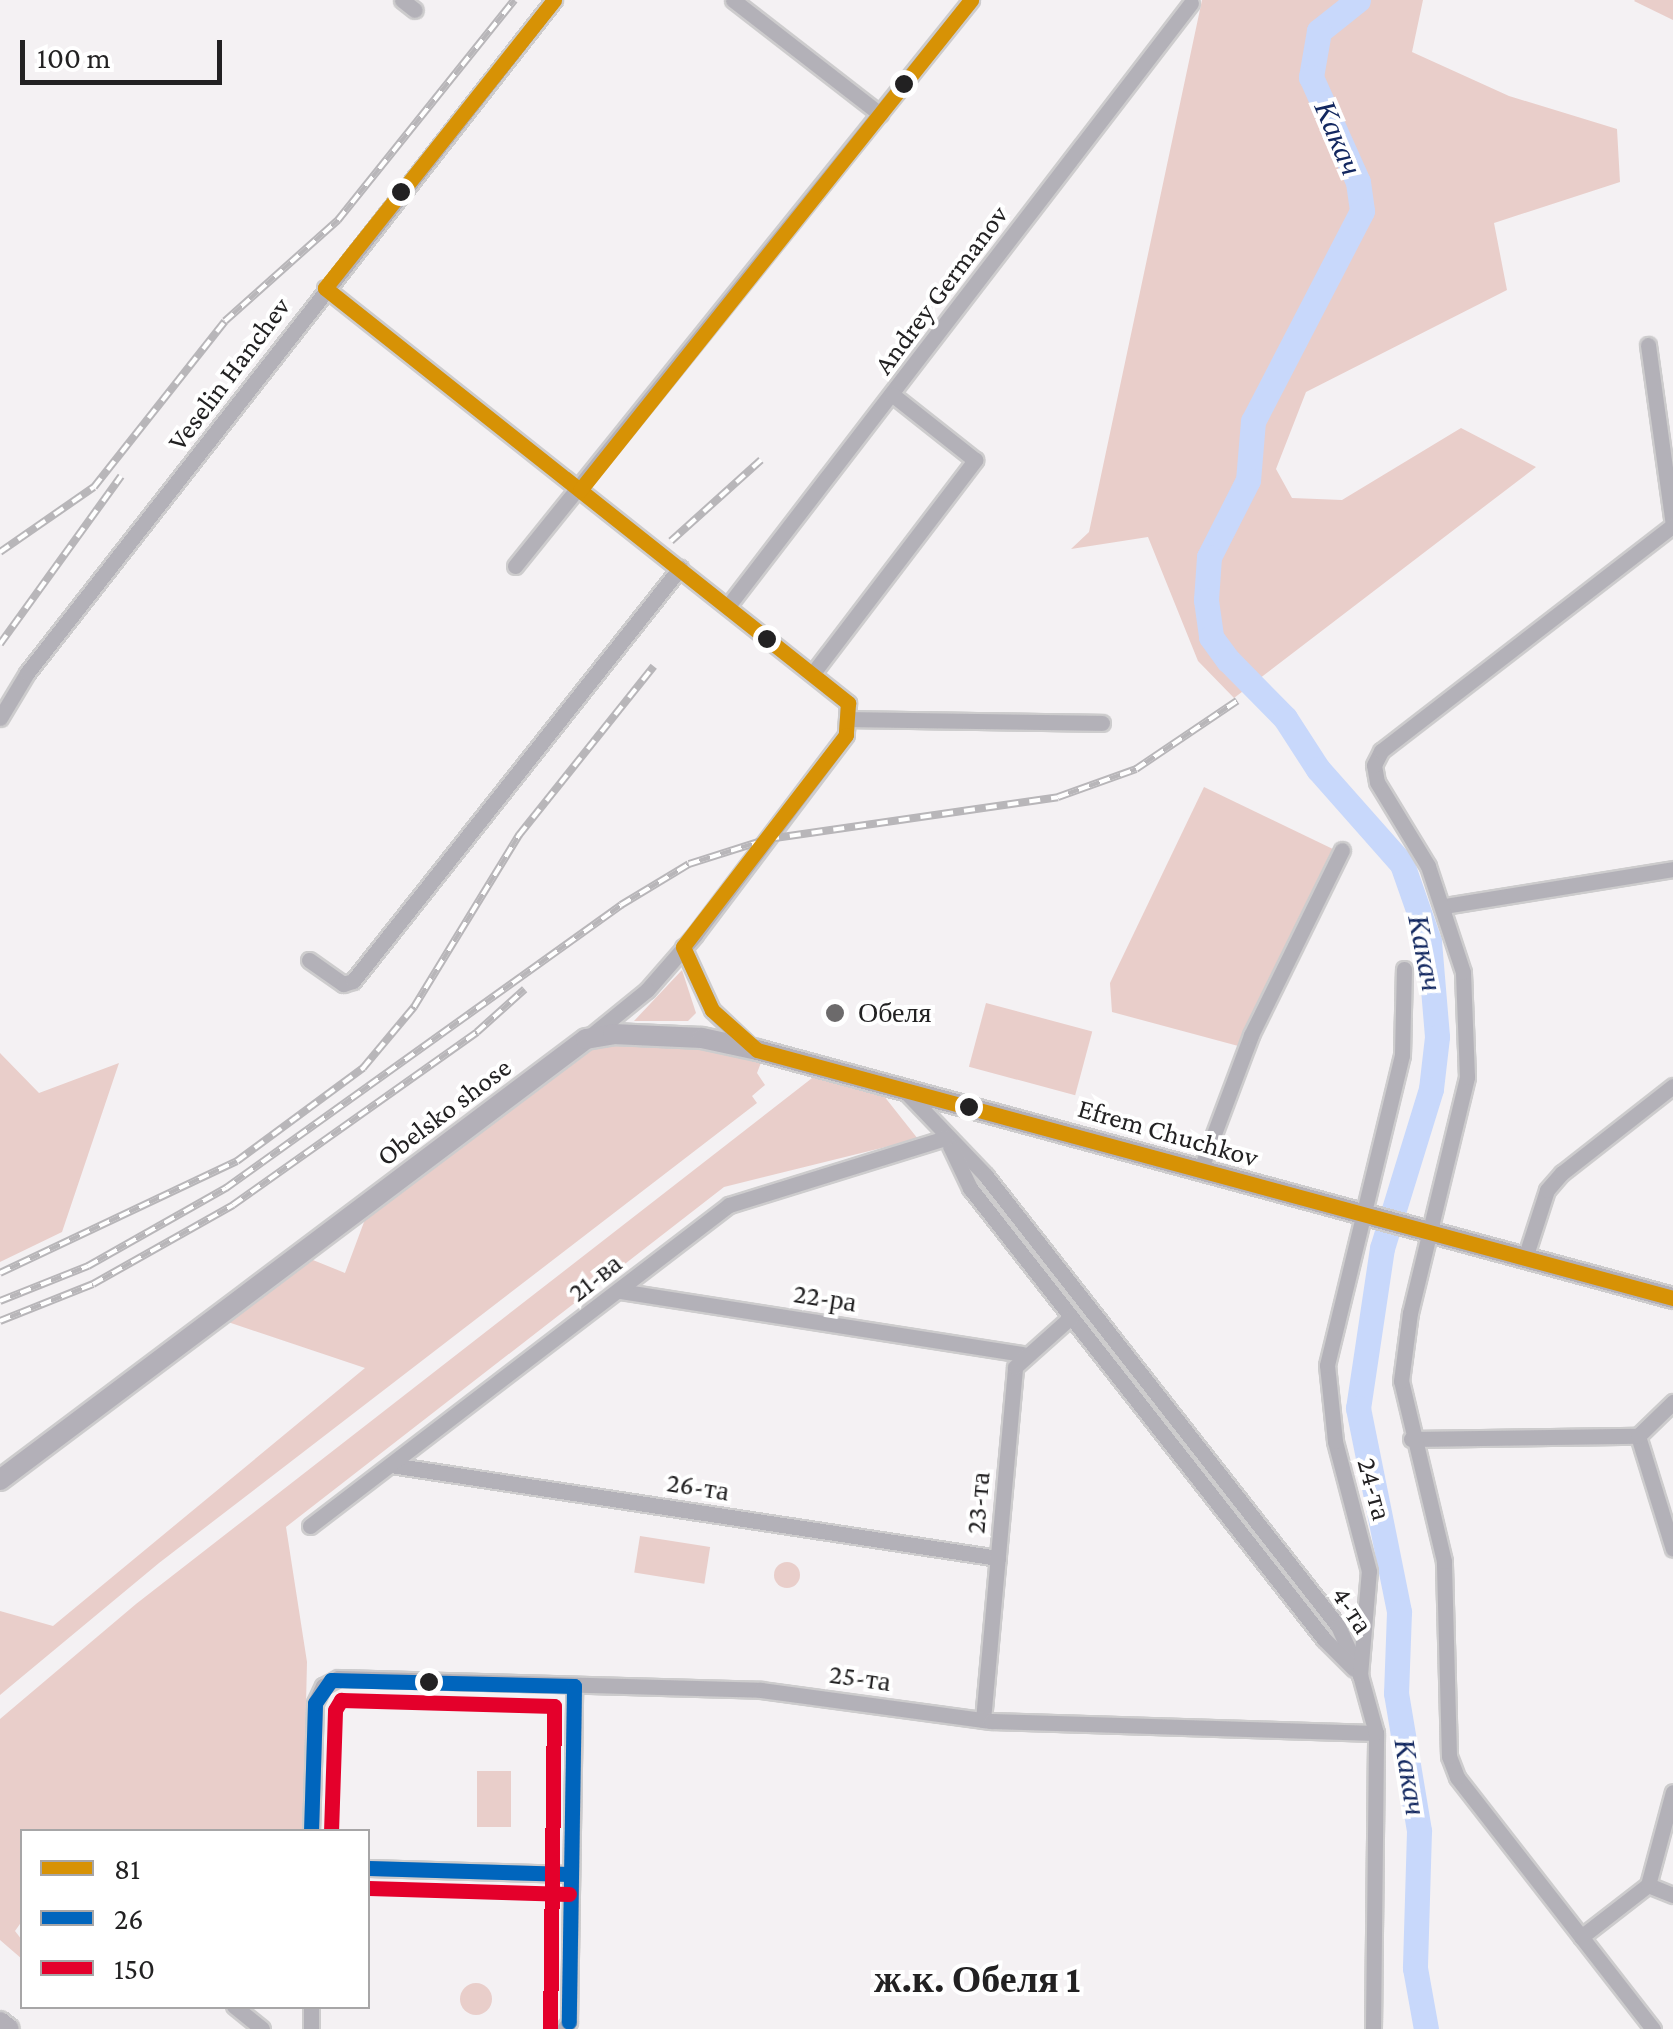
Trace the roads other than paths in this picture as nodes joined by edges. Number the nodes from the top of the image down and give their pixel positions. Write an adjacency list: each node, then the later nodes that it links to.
1 (554, 0): 6 (street, Veselin Hanchev)
2 (733, 0): 5 (street)
3 (971, 0): 5 (street)
4 (1191, 2): 8 (street, Andrey Germanov)
5 (880, 114): 9 (street)
6 (326, 288): 9 (street); 15 (street, Veselin Hanchev)
7 (1648, 345): 10 (street)
8 (892, 395): 13 (street, Andrey Germanov); 14 (street)
9 (580, 490): 11 (street); 12 (street)
10 (1673, 525): 20 (street, 24-та)
11 (515, 566)
12 (680, 568): 13 (street); 22 (street)
13 (728, 606): 14 (street)
14 (813, 673): 16 (street)
15 (0, 718)
16 (851, 720): 17 (street); 21 (street, Obelsko shose)
17 (1102, 723)
18 (1342, 850): 29 (street)
19 (1673, 869): 20 (street)
20 (1445, 906): 31 (street, 24-та)
21 (683, 948): 24 (street, Obelsko shose); 25 (street)
22 (308, 960)
23 (1404, 969): 30 (street, 24-та)
24 (586, 1039): 25 (street, Efrem Chuchkov); 41 (street, Obelsko shose)
25 (757, 1050): 27 (street, Efrem Chuchkov)
26 (1673, 1086): 32 (street)
27 (902, 1088): 28 (street, 4-та); 29 (street, Efrem Chuchkov)
28 (946, 1138): 33 (street, 21-ва); 35 (street, 4-та); 45 (street, 4-та)
29 (1200, 1171): 30 (street, Efrem Chuchkov)
30 (1369, 1217): 31 (street, Efrem Chuchkov); 45 (street, 24-та)
31 (1424, 1232): 32 (street, Efrem Chuchkov); 39 (street, 24-та)
32 (1525, 1258): 34 (street, Efrem Chuchkov)
33 (620, 1291): 36 (street, 22-ра); 40 (street, 21-ва)
34 (1673, 1298)
35 (1072, 1317): 36 (street); 45 (street, 4-та)
36 (1022, 1354): 44 (street, 23-та)
37 (1673, 1402): 38 (street)
38 (1638, 1436): 39 (street); 43 (street)
39 (1411, 1440): 55 (street, 24-та)
40 (391, 1465): 42 (street, 21-ва); 44 (street, 26-та)
41 (0, 1480)
42 (310, 1526)
43 (1673, 1548)
44 (998, 1558): 47 (street, 23-та)
45 (1360, 1675): 48 (street, 24-та)
46 (574, 1686): 47 (street, 25-та); 50 (street, 25-та); 52 (street)
47 (982, 1720): 48 (street, 25-та)
48 (1376, 1732): 61 (street, 24-та)
49 (1673, 1792): 53 (street)
50 (312, 1829)
51 (370, 1868): 52 (street)
52 (570, 1874): 58 (street)
53 (1648, 1885): 54 (street); 55 (street)
54 (1673, 1895)
55 (1581, 1937): 62 (street)
56 (238, 2009): 60 (street)
57 (0, 2022): 59 (street)
58 (570, 2027)
59 (9, 2029)
60 (262, 2029)
61 (1373, 2029)
62 (1653, 2029)

